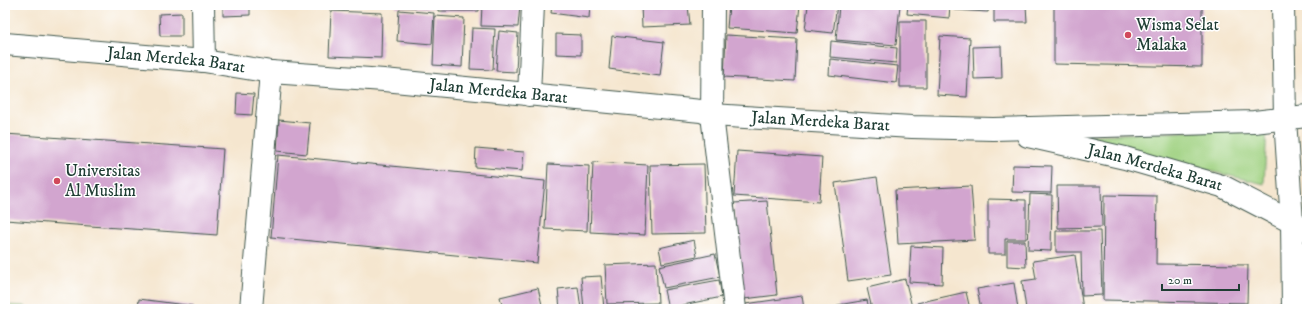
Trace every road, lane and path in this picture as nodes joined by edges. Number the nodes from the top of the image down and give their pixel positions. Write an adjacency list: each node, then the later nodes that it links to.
1 (203, 5): 6 (main road)
2 (533, 5): 8 (main road)
3 (713, 5): 9 (main road)
4 (1283, 5): 11 (main road)
5 (5, 44): 6 (main road, Jalan Merdeka Barat)
6 (204, 61): 7 (main road, Jalan Merdeka Barat)
7 (271, 72): 8 (main road, Jalan Merdeka Barat); 14 (main road)
8 (529, 95): 9 (main road, Jalan Merdeka Barat)
9 (712, 115): 12 (main road, Jalan Merdeka Barat); 15 (main road)
10 (1307, 116): 11 (main road, Jalan Merdeka Barat)
11 (1285, 118): 12 (main road, Jalan Merdeka Barat); 13 (main road)
12 (993, 129): 13 (main road, Jalan Merdeka Barat)
13 (1299, 226): 16 (main road)
14 (251, 309)
15 (735, 309)
16 (1293, 309)

